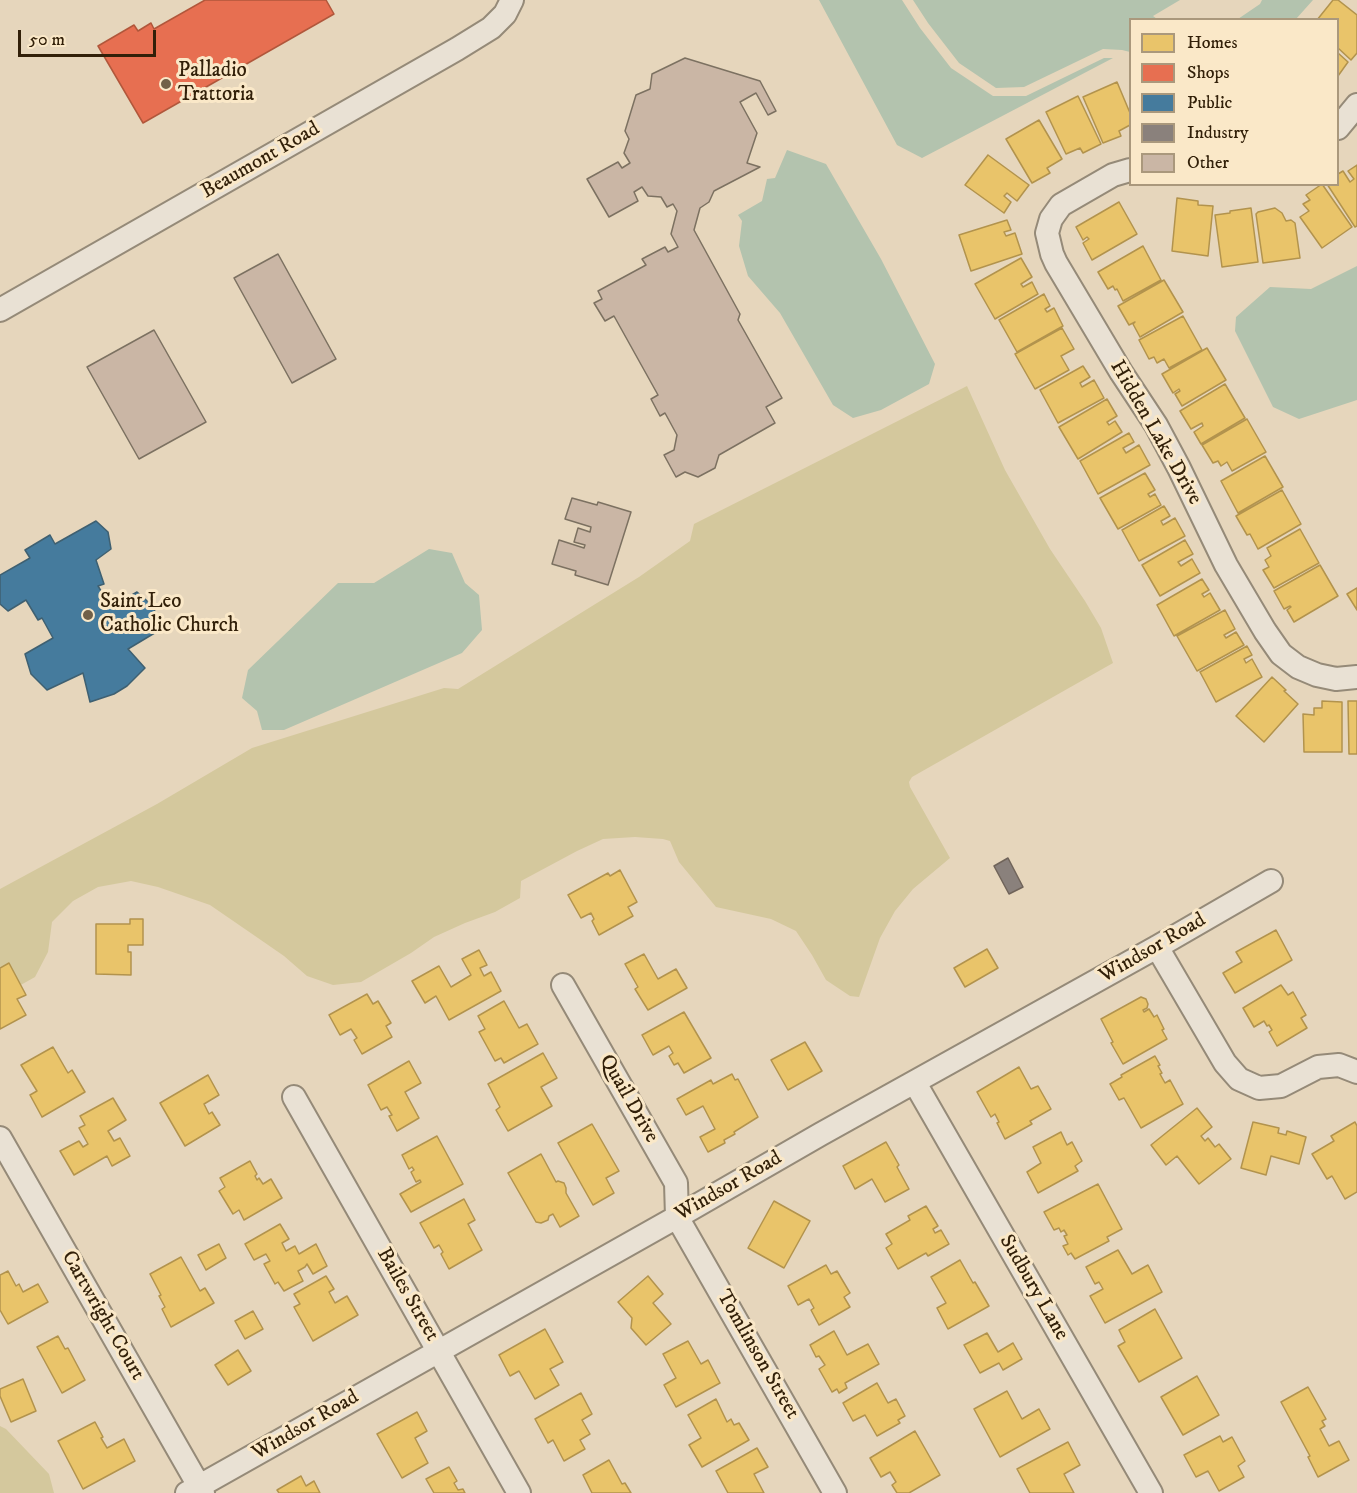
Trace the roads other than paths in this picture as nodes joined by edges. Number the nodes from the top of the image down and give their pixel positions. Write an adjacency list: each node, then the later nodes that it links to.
1 (512, 0): 5 (street, Beaumont Road)
2 (1357, 105): 3 (street)
3 (1339, 127)
4 (1129, 171): 6 (street, Hidden Lake Drive)
5 (0, 310)
6 (1357, 677)
7 (1271, 881): 8 (street, Windsor Road)
8 (1157, 947): 10 (street); 11 (street, Windsor Road)
9 (563, 985): 14 (street, Quail Drive)
10 (1357, 1072)
11 (915, 1083): 14 (street, Windsor Road); 19 (street, Sudbury Lane)
12 (294, 1097): 15 (street, Bailes Street)
13 (0, 1138): 16 (street, Cartwright Court)
14 (677, 1217): 15 (street, Windsor Road); 18 (street, Tomlinson Street)
15 (439, 1351): 16 (street, Windsor Road); 17 (street, Bailes Street)
16 (197, 1491)
17 (519, 1493)
18 (835, 1493)
19 (1151, 1493)

